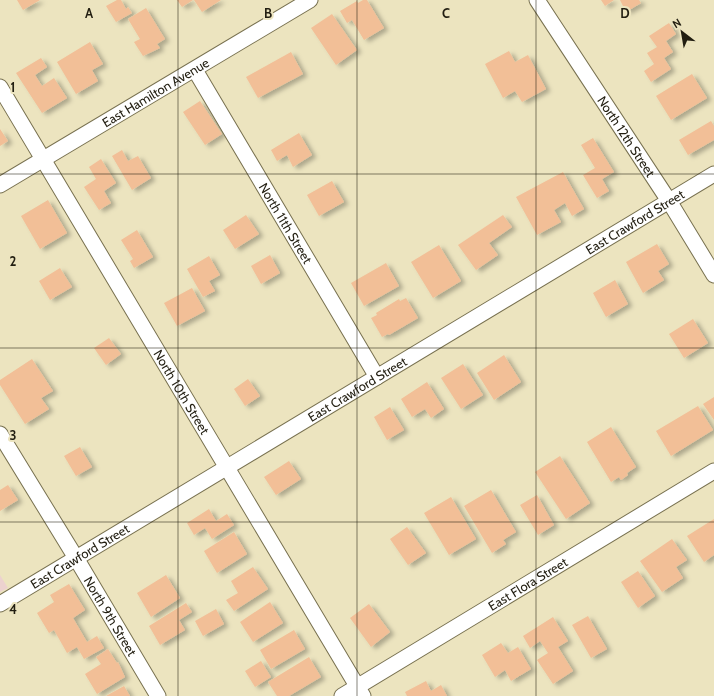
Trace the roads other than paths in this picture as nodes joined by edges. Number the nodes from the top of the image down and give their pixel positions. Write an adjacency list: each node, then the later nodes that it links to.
1 (310, 0): 3 (street, East Hamilton Avenue)
2 (537, 0): 8 (street, North 12th Street)
3 (195, 70): 5 (street, East Hamilton Avenue); 10 (street, North 11th Street)
4 (0, 87): 5 (street, North 10th Street)
5 (43, 159): 7 (street, East Hamilton Avenue); 12 (street, North 10th Street)
6 (714, 174): 8 (street, East Crawford Street)
7 (0, 185)
8 (668, 201): 9 (street, North 12th Street); 10 (street, East Crawford Street)
9 (714, 275)
10 (377, 377): 12 (street, East Crawford Street)
11 (0, 434): 14 (street, North 9th Street)
12 (226, 468): 14 (street, East Crawford Street); 16 (street, North 10th Street)
13 (714, 471): 16 (street, East Flora Street)
14 (76, 558): 15 (street, East Crawford Street); 17 (street, North 9th Street)
15 (0, 604)
16 (360, 691): 18 (street, East Flora Street)
17 (158, 696)
18 (342, 696)

